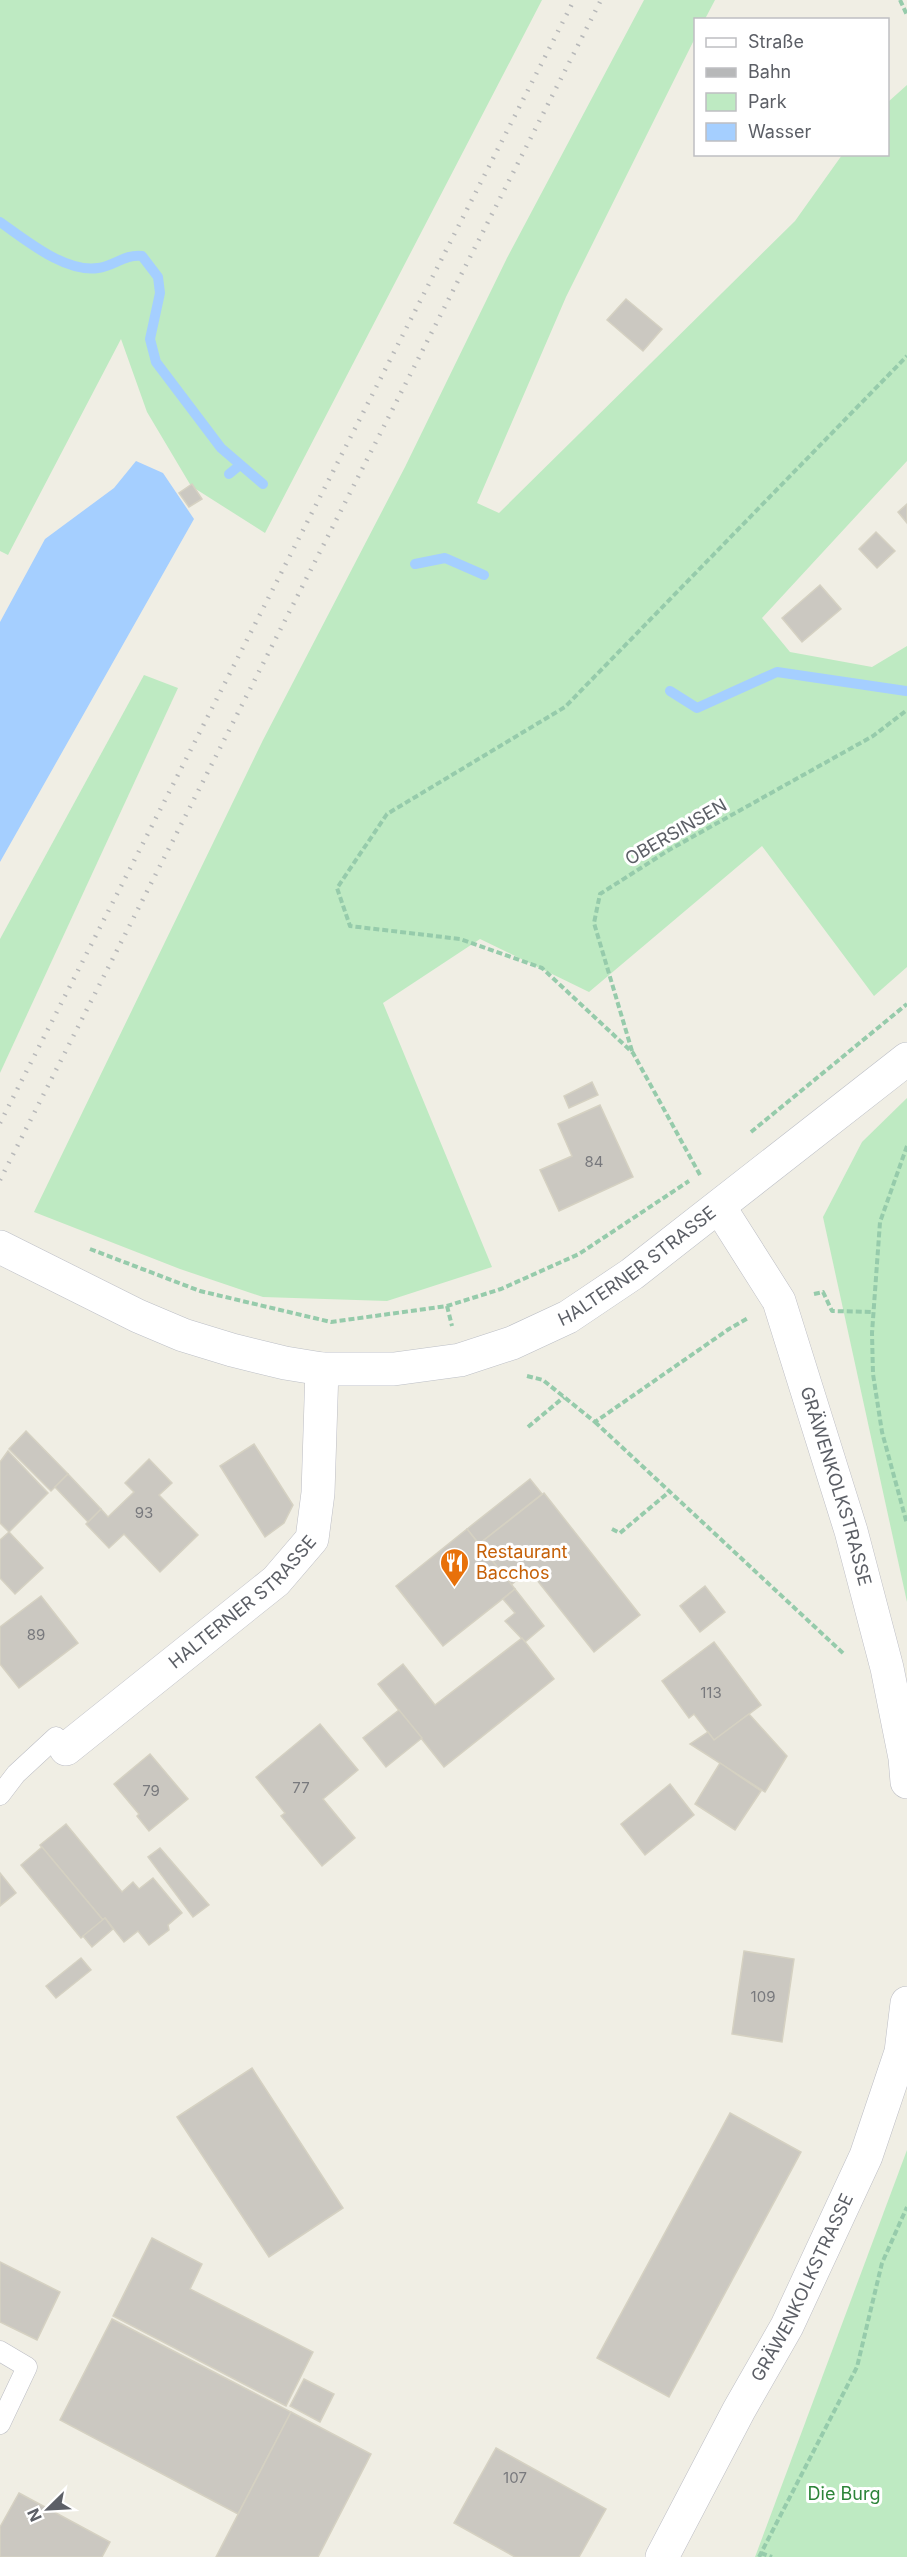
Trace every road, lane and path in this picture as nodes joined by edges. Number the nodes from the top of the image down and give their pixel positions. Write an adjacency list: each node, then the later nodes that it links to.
1 (900, 0): 2 (path)
2 (907, 15)
3 (907, 356): 6 (path)
4 (907, 710): 6 (path, OBERSINSEN)
5 (907, 1004): 8 (path)
6 (633, 1053): 13 (path)
7 (907, 1059): 14 (street, HALTERNER STRASSE)
8 (742, 1139)
9 (907, 1146): 12 (path)
10 (907, 1166): 12 (path)
11 (708, 1167): 13 (path)
12 (900, 1170): 19 (path)
13 (699, 1174): 14 (path); 18 (path)
14 (720, 1208): 17 (street, GRÄWENKOLKSTRASSE); 20 (street, HALTERNER STRASSE)
15 (81, 1245): 18 (path)
16 (0, 1247): 21 (street, HALTERNER STRASSE)
17 (779, 1301): 19 (path); 24 (path); 29 (street, GRÄWENKOLKSTRASSE)
18 (447, 1306): 20 (path)
19 (872, 1312): 27 (path)
20 (460, 1360): 21 (street, HALTERNER STRASSE)
21 (322, 1369): 30 (street, HALTERNER STRASSE)
22 (522, 1375): 23 (path)
23 (564, 1397): 24 (path); 25 (path)
24 (595, 1422): 26 (path)
25 (528, 1427)
26 (669, 1492): 28 (path); 29 (path)
27 (907, 1524)
28 (612, 1529)
29 (890, 1682): 31 (street, GRÄWENKOLKSTRASSE)
30 (66, 1749): 32 (lane)
31 (907, 1782)
32 (0, 1795)
33 (907, 2003): 38 (street, GRÄWENKOLKSTRASSE)
34 (907, 2207): 37 (path)
35 (0, 2351): 36 (lane)
36 (0, 2424)
37 (760, 2555): 39 (path)
38 (662, 2557)
39 (772, 2557)

